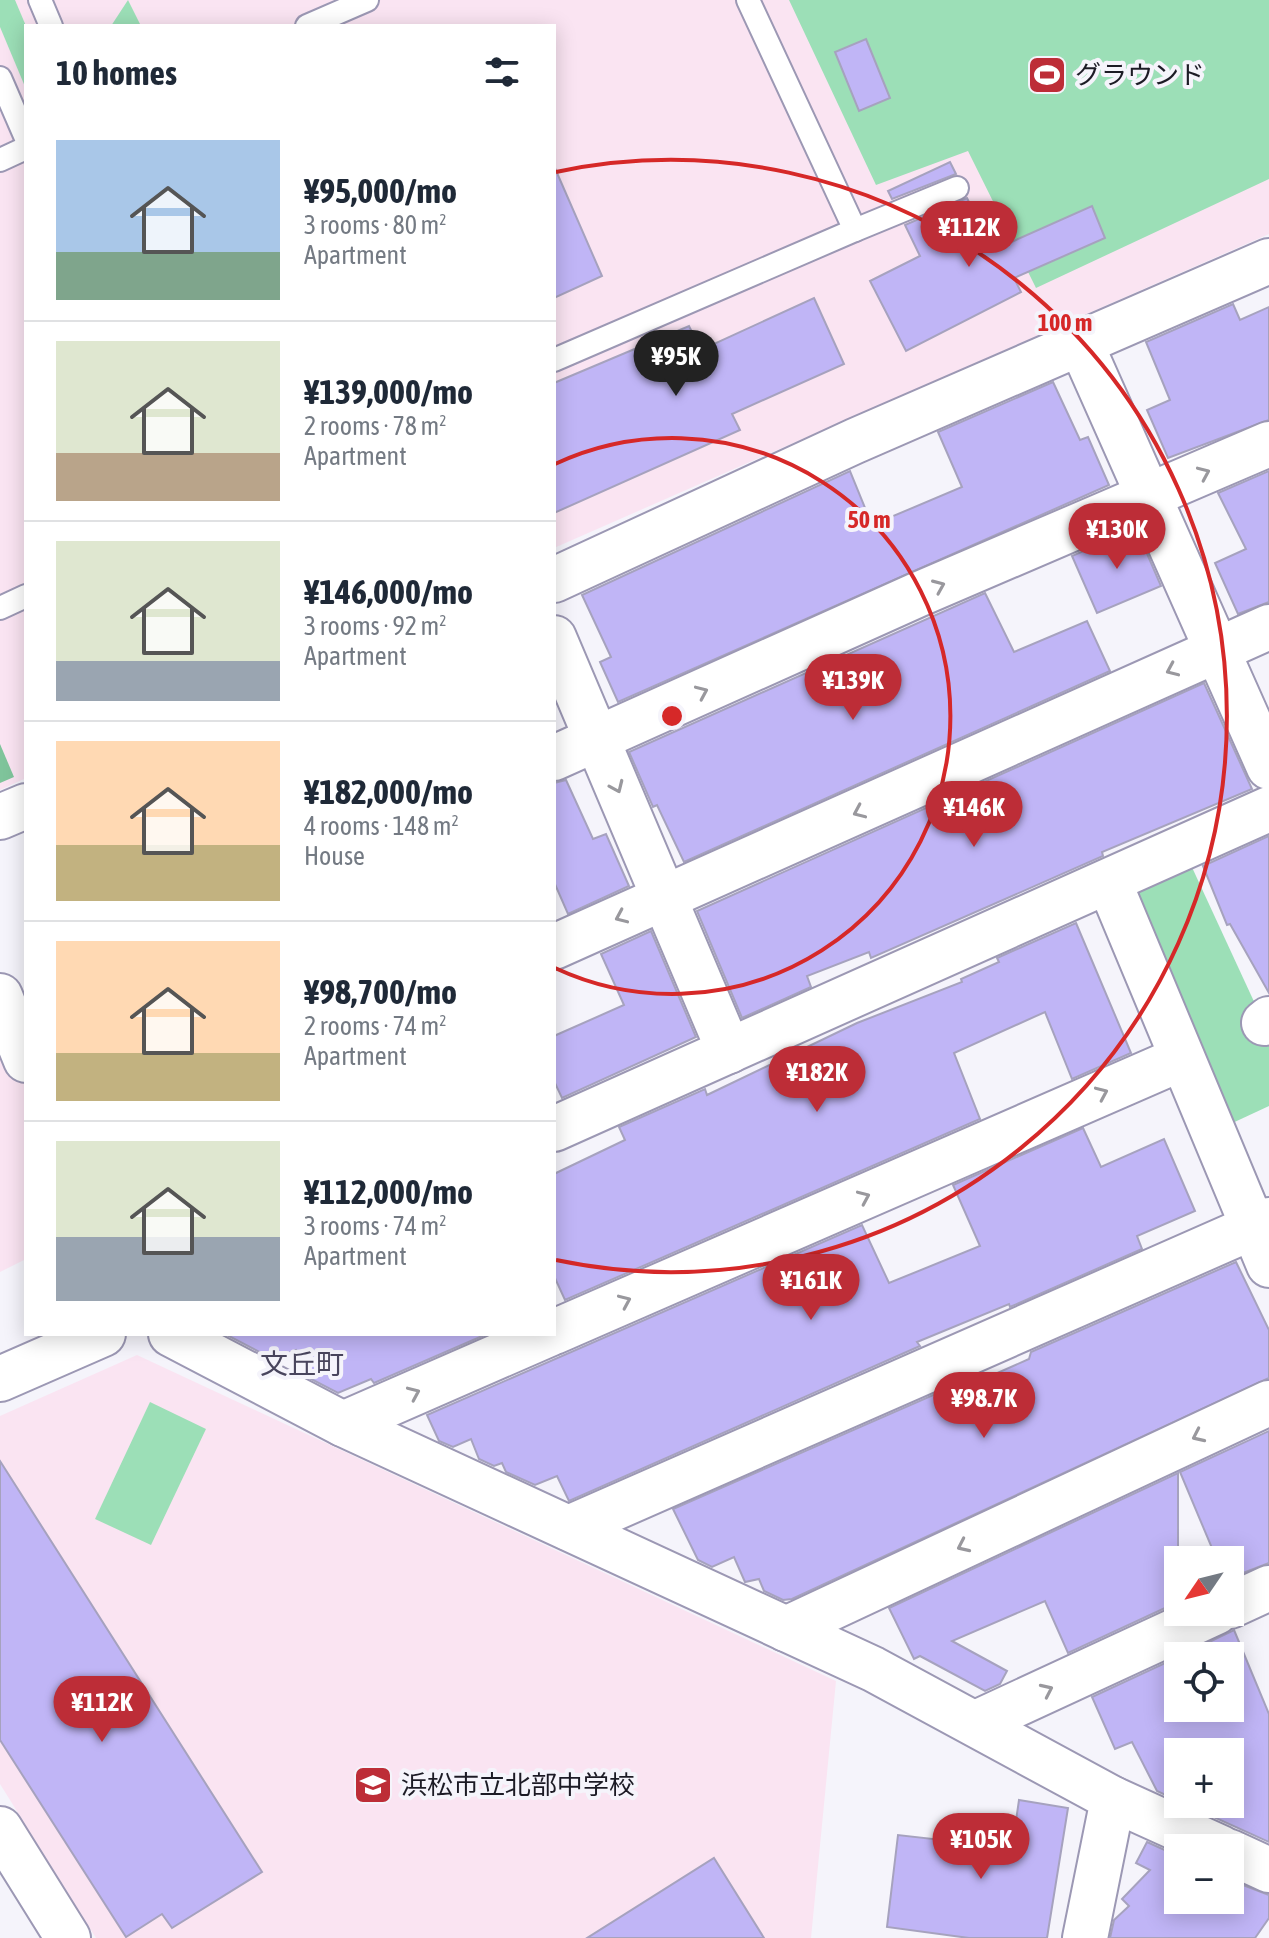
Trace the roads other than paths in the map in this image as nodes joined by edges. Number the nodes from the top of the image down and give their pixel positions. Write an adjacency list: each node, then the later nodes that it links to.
1 (40, 0): 4 (lane)
2 (367, 0): 5 (lane)
3 (748, 0): 11 (lane)
4 (50, 24)
5 (312, 24)
6 (0, 78): 7 (lane)
7 (24, 133)
8 (24, 149): 9 (lane)
9 (0, 160)
10 (957, 188): 11 (lane)
11 (855, 230): 14 (lane)
12 (1269, 261): 13 (street)
13 (1080, 342): 16 (street); 17 (street)
14 (556, 359)
15 (1269, 444): 16 (street, one-way to 15)
16 (1152, 497): 22 (street); 23 (street, one-way to 16)
17 (556, 579)
18 (24, 597): 19 (lane)
19 (0, 608)
20 (1269, 627): 22 (street)
21 (556, 643): 23 (street)
22 (1217, 650): 25 (street); 30 (street, one-way to 30)
23 (595, 740): 24 (street); 30 (street, one-way to 30)
24 (556, 757)
25 (1269, 767)
26 (24, 807): 28 (street)
27 (1269, 809): 29 (street)
28 (0, 817)
29 (1109, 882): 33 (street); 35 (street)
30 (666, 898): 31 (street, one-way to 31); 33 (street)
31 (556, 946)
32 (10, 998): 34 (street)
33 (729, 1051): 36 (street)
34 (24, 1052)
35 (1180, 1059): 37 (street); 38 (street, one-way to 35)
36 (556, 1128)
37 (1264, 1238): 45 (street)
38 (556, 1331)
39 (98, 1336): 42 (street)
40 (175, 1336): 44 (street)
41 (544, 1336): 44 (street, one-way to 41)
42 (0, 1379)
43 (1269, 1403): 49 (street, one-way to 49)
44 (343, 1424): 45 (street)
45 (569, 1528): 49 (street)
46 (1269, 1588): 47 (street)
47 (1244, 1600)
48 (1186, 1626): 50 (street, one-way to 48)
49 (786, 1629): 50 (street)
50 (976, 1723): 51 (street)
51 (1113, 1799): 53 (street); 57 (street)
52 (0, 1829): 56 (street)
53 (1190, 1834)
54 (1244, 1858): 55 (street)
55 (1269, 1870)
56 (68, 1938)
57 (1085, 1938)

